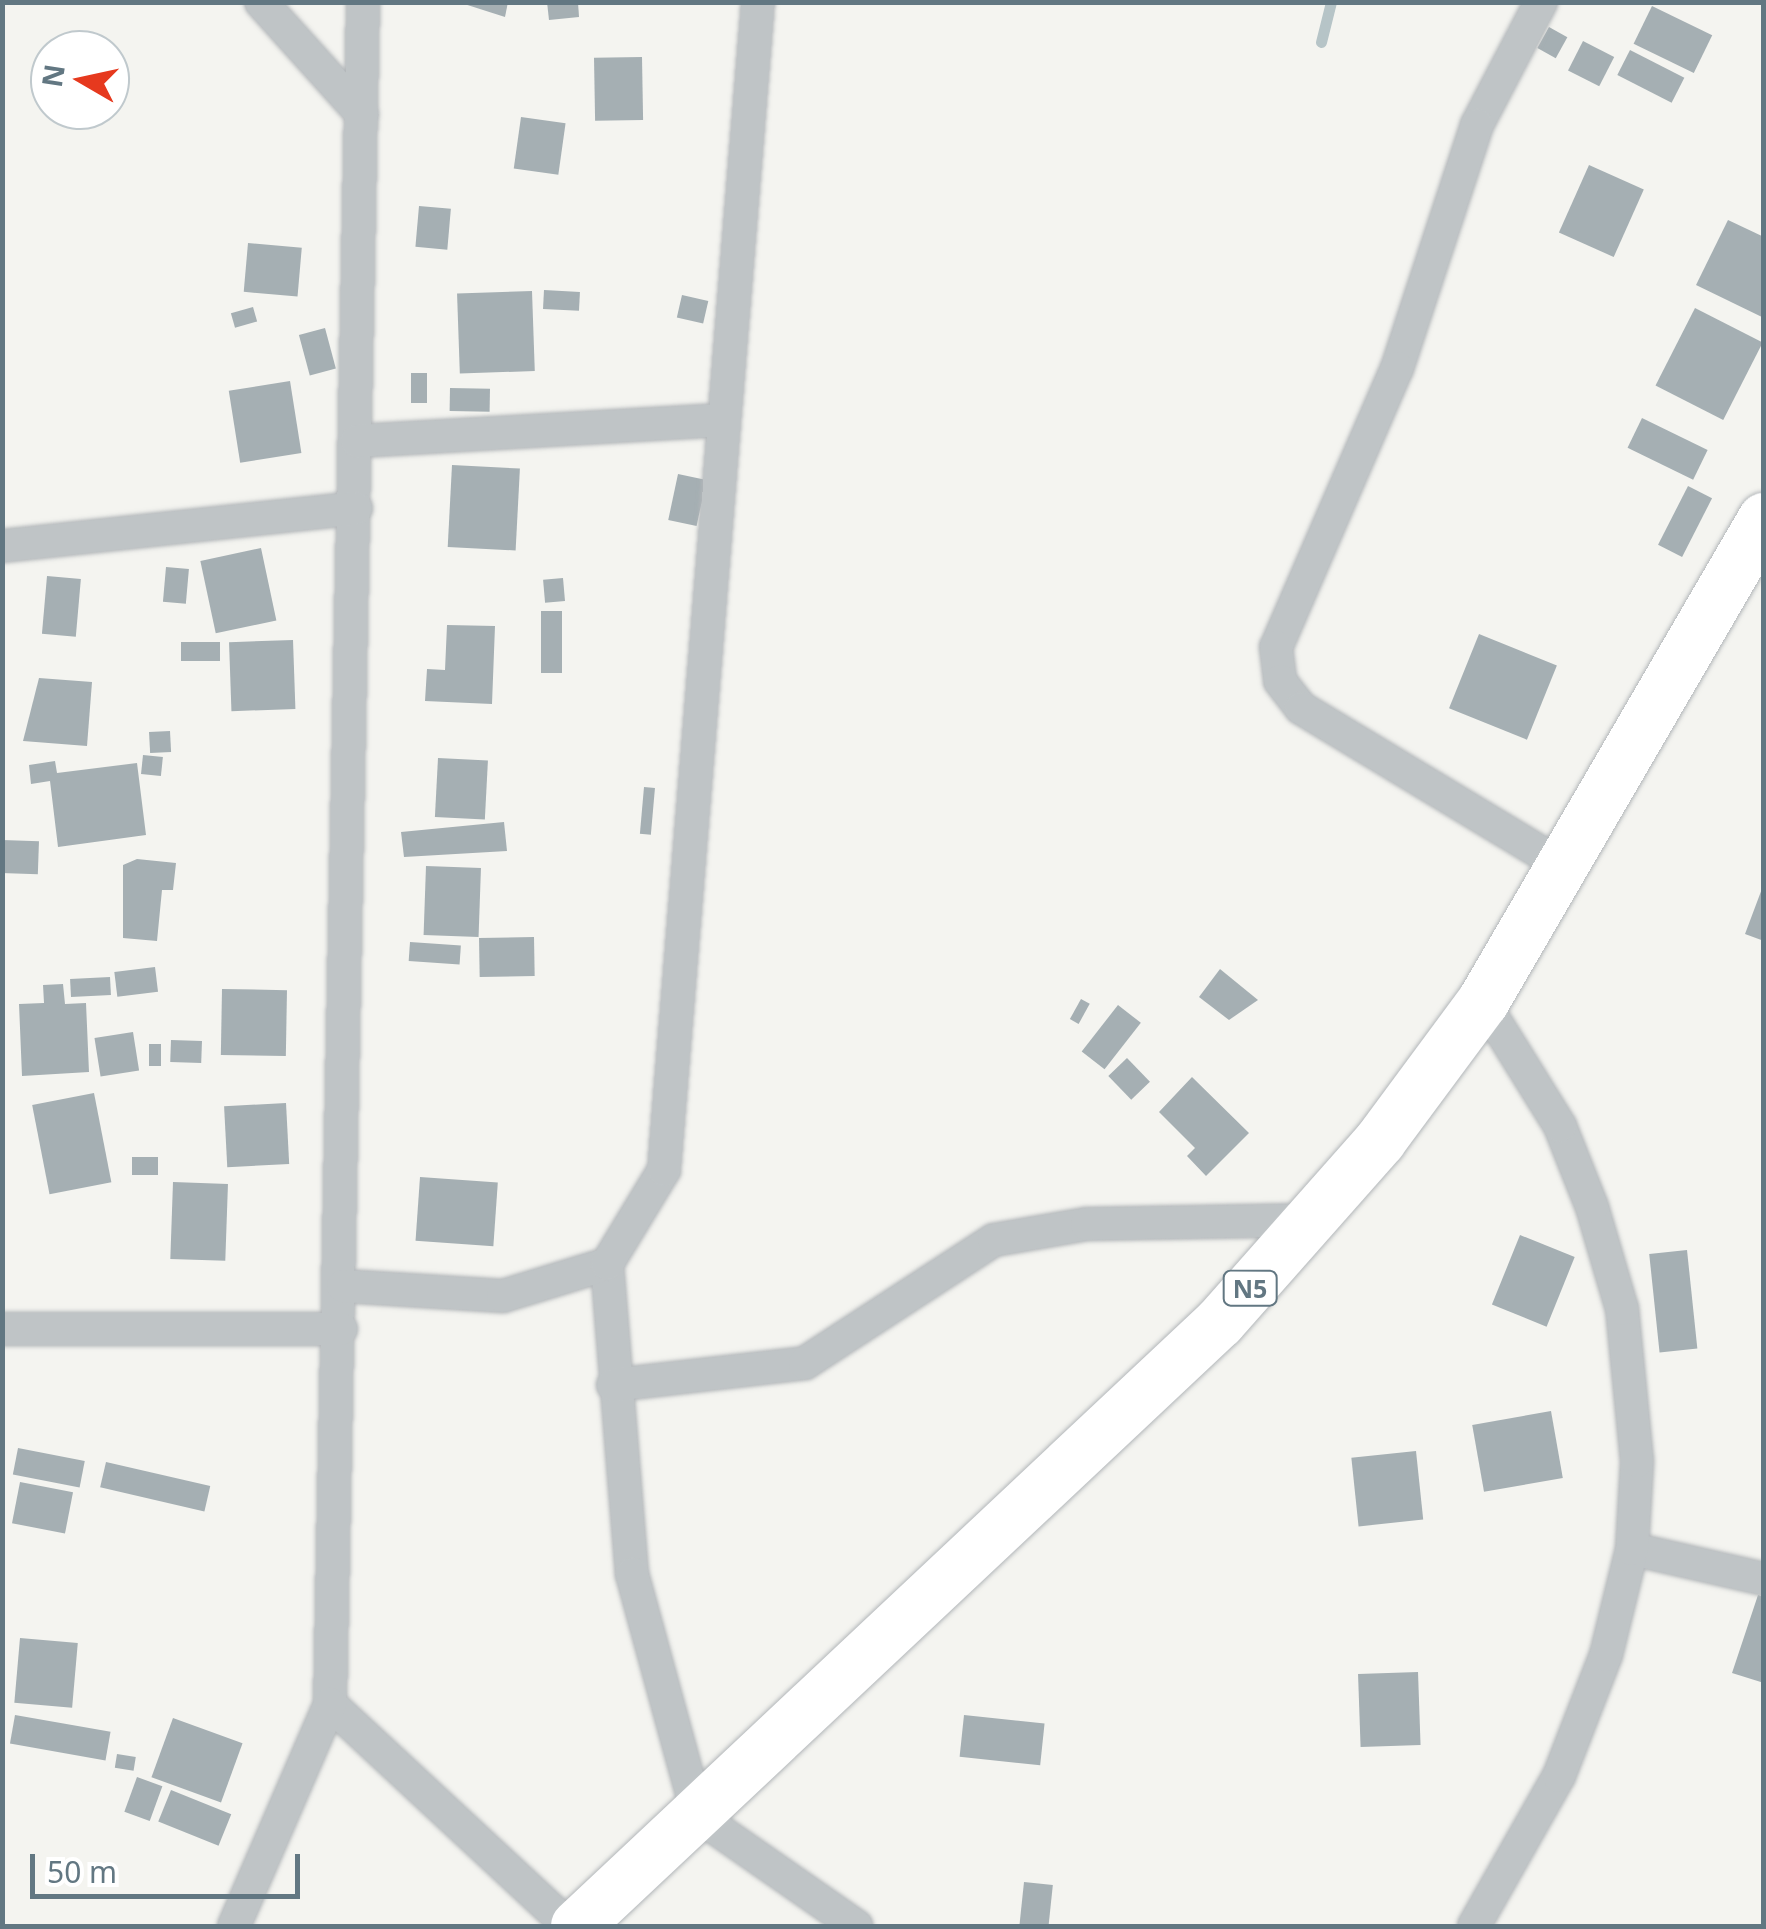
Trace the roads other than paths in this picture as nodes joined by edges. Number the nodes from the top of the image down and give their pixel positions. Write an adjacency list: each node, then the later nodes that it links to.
1 (261, 2): 5 (street)
2 (363, 2): 5 (street)
3 (758, 2): 6 (street)
4 (1541, 2): 13 (street)
5 (362, 114): 7 (street)
6 (723, 420): 7 (street); 16 (street)
7 (357, 441): 8 (street)
8 (356, 508): 11 (street); 17 (street)
9 (1764, 519): 13 (highway, N5)
10 (2, 538): 11 (street)
11 (3, 546): 12 (street)
12 (2, 565)
13 (1563, 866): 14 (highway, N5)
14 (1482, 1002): 15 (highway, N5); 21 (street)
15 (1310, 1220): 20 (street); 24 (highway, N5)
16 (607, 1264): 17 (street); 20 (street)
17 (343, 1286): 19 (street)
18 (2, 1329): 19 (street)
19 (342, 1329): 23 (street)
20 (613, 1385): 24 (street)
21 (1632, 1549): 22 (street); 29 (street)
22 (1764, 1578)
23 (330, 1704): 25 (street); 26 (street)
24 (698, 1816): 27 (highway, N5); 28 (street)
25 (234, 1926)
26 (568, 1926)
27 (576, 1926)
28 (856, 1926)
29 (1474, 1926)

